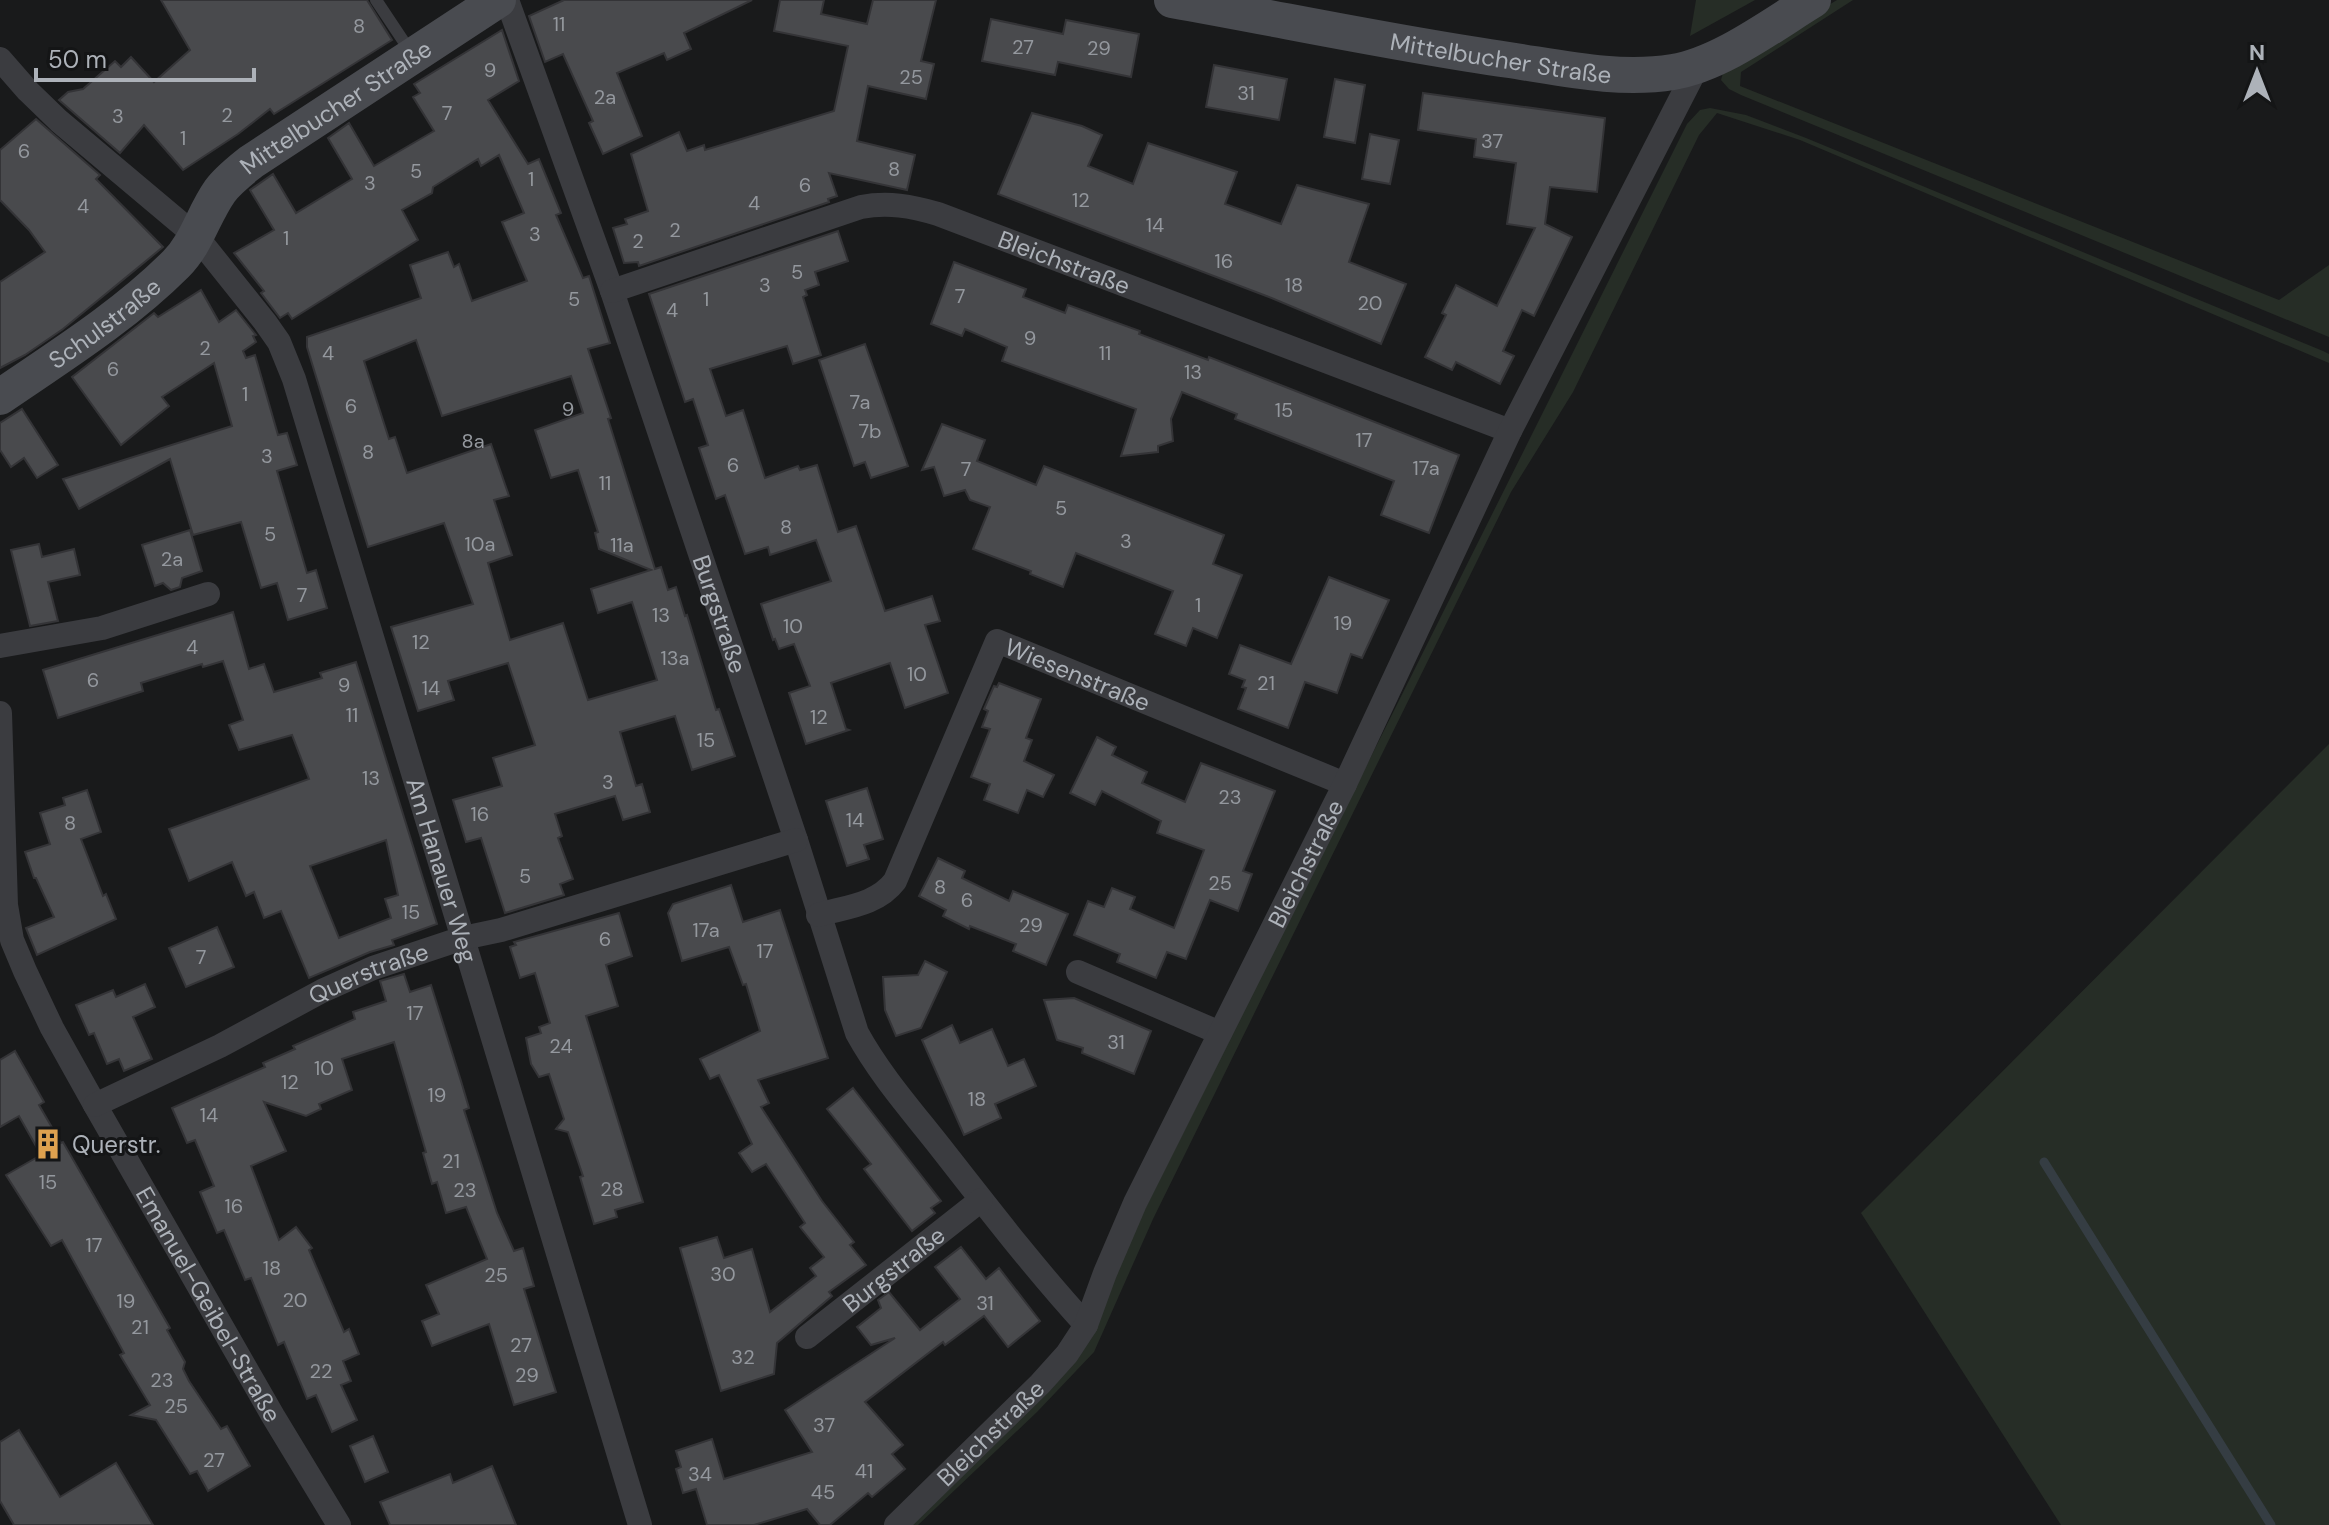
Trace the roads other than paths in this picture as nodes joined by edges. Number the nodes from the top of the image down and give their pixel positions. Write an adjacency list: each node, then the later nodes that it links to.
1 (376, 0): 6 (lane)
2 (498, 0): 6 (main road, Mittelbucher Straße)
3 (507, 0): 10 (street, Burgstraße)
4 (1172, 0): 8 (main road, Mittelbucher Straße)
5 (1813, 0): 8 (main road, Mittelbucher Straße)
6 (413, 55): 9 (main road, Mittelbucher Straße)
7 (0, 59): 9 (street, Am Hanauer Weg)
8 (1698, 65): 12 (street, Bleichstraße)
9 (197, 237): 11 (main road, Schulstraße); 19 (street, Am Hanauer Weg)
10 (612, 291): 12 (street, Bleichstraße); 17 (street, Burgstraße)
11 (0, 397)
12 (1510, 431): 16 (street, Bleichstraße)
13 (208, 594): 14 (street)
14 (0, 646)
15 (0, 713): 22 (street, Emanuel-Geibel-Straße)
16 (1345, 784): 18 (street, Wiesenstraße); 21 (street, Bleichstraße)
17 (796, 840): 18 (street, Burgstraße); 19 (street, Querstraße)
18 (818, 915): 23 (street, Burgstraße)
19 (463, 938): 22 (street, Querstraße); 27 (street, Am Hanauer Weg)
20 (1078, 972): 21 (street)
21 (1220, 1033): 24 (street, Bleichstraße)
22 (95, 1105): 26 (street, Emanuel-Geibel-Straße)
23 (981, 1200): 24 (street, Burgstraße); 25 (street, Burgstraße)
24 (1086, 1325): 28 (street, Bleichstraße)
25 (807, 1337)
26 (339, 1525)
27 (640, 1525)
28 (896, 1525)

